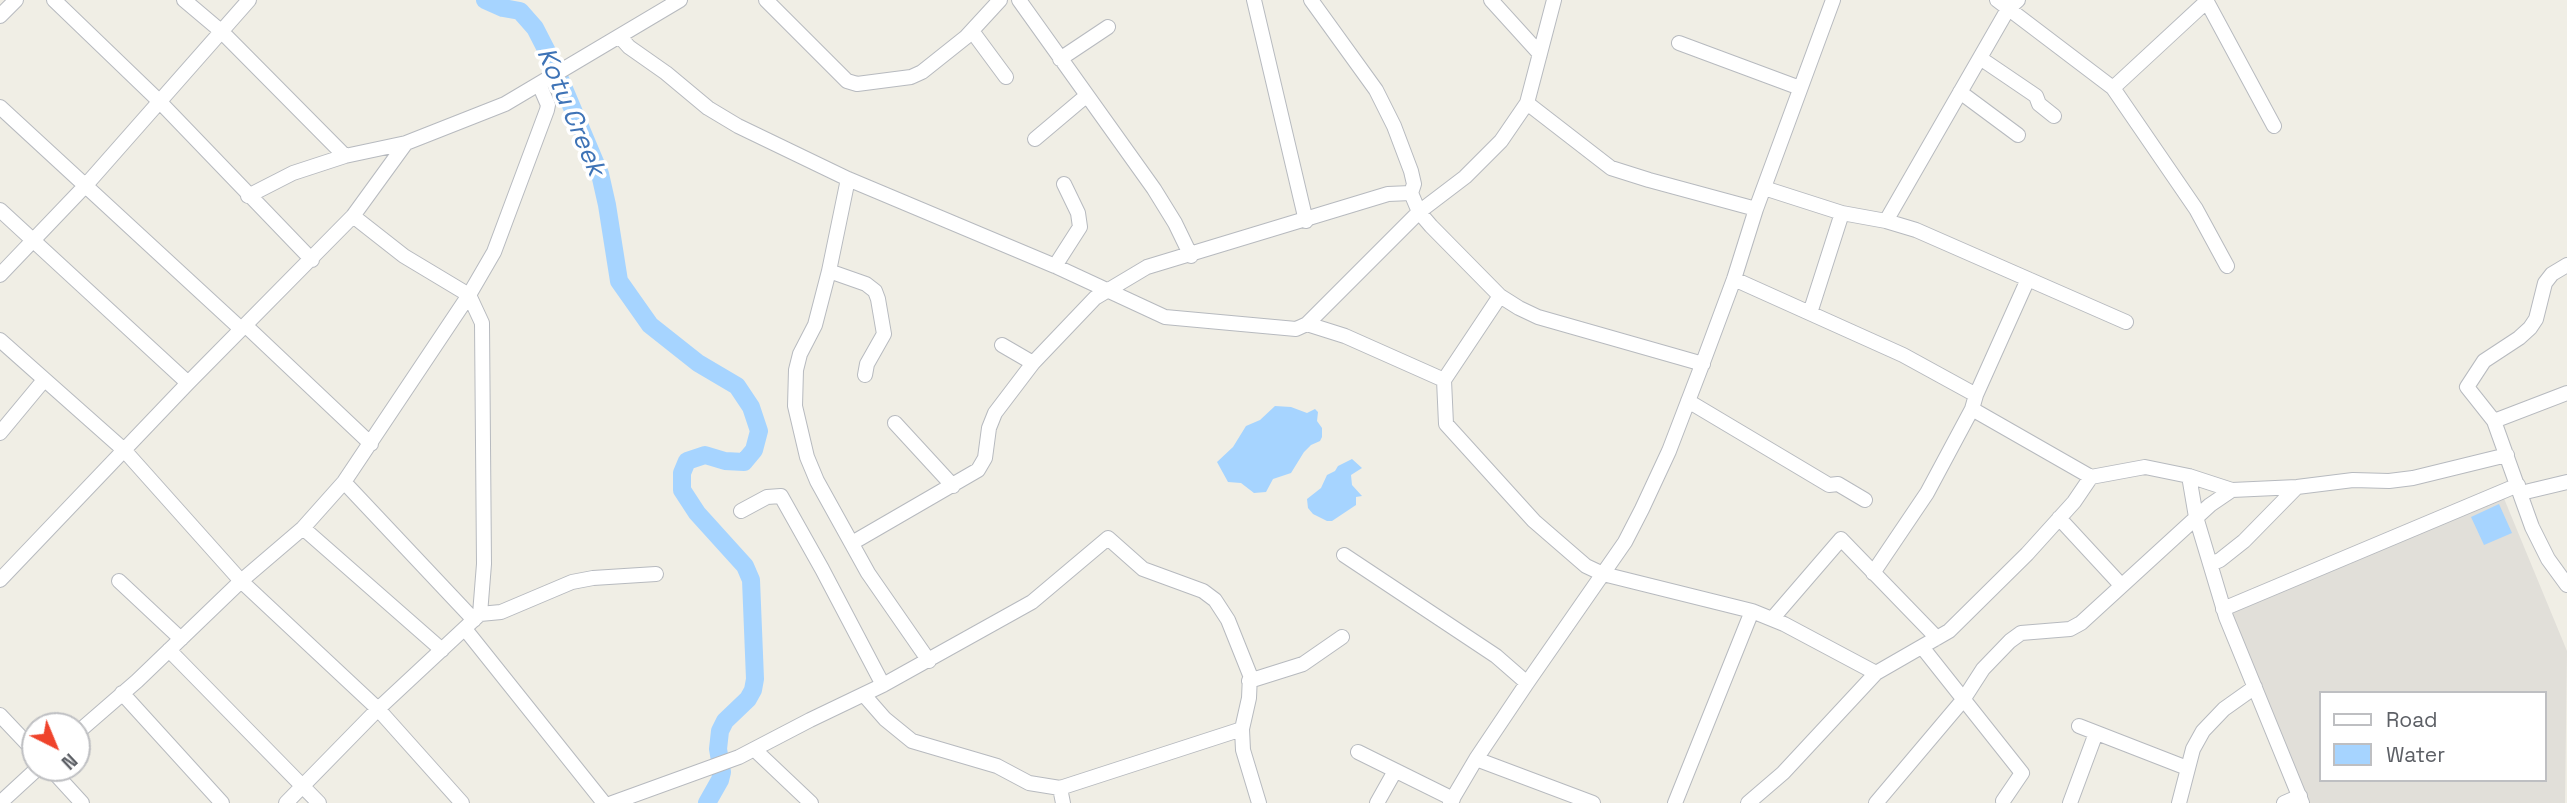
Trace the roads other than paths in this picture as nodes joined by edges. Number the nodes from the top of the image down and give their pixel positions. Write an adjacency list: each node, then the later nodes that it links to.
1 (16, 0): 16 (street)
2 (54, 0): 31 (street)
3 (184, 0): 19 (street)
4 (249, 0): 19 (street)
5 (680, 0): 20 (street)
6 (766, 0): 18 (street)
7 (1000, 0): 18 (street)
8 (1019, 0): 24 (street)
9 (1311, 0): 44 (street)
10 (1491, 0): 22 (street)
11 (1554, 0): 22 (street)
12 (1833, 0): 27 (street)
13 (2207, 1): 28 (street); 35 (street)
14 (1258, 2): 51 (street)
15 (2007, 3): 23 (street); 28 (street)
16 (0, 16)
17 (1108, 27): 24 (street)
18 (972, 31): 25 (street)
19 (222, 32): 31 (street); 39 (street)
20 (620, 37): 26 (street); 40 (street)
21 (1679, 44): 27 (street)
22 (1540, 54): 32 (street)
23 (1980, 58): 29 (street); 34 (street)
24 (1060, 59): 30 (street)
25 (1006, 77)
26 (546, 81): 38 (street); 64 (street)
27 (1800, 88): 43 (street)
28 (2113, 88): 56 (street)
29 (1960, 92): 36 (street); 52 (street)
30 (1086, 96): 37 (street); 54 (street)
31 (159, 102): 42 (street); 45 (street)
32 (1527, 103): 46 (street); 48 (street)
33 (0, 107): 42 (street)
34 (2054, 116)
35 (2274, 126)
36 (2018, 135)
37 (1035, 139)
38 (406, 143): 39 (street); 50 (street)
39 (345, 156): 45 (street)
40 (848, 179): 58 (street); 59 (street)
41 (1064, 184): 58 (street)
42 (86, 185): 53 (street); 69 (street)
43 (1764, 188): 46 (street); 49 (street)
44 (1411, 192): 48 (street); 51 (street)
45 (248, 196): 55 (street)
46 (1756, 209): 61 (street)
47 (0, 210): 53 (street)
48 (1419, 212): 65 (street); 68 (street)
49 (1842, 214): 52 (street); 66 (street)
50 (353, 216): 55 (street); 64 (street)
51 (1306, 221): 54 (street)
52 (1886, 221): 62 (street)
53 (33, 239): 60 (street); 77 (street)
54 (1191, 256): 63 (street)
55 (312, 260): 69 (street)
56 (2227, 265)
57 (2567, 265): 81 (street)
58 (1055, 266): 63 (street)
59 (829, 271): 74 (street); 100 (street)
60 (0, 275)
61 (1734, 278): 66 (street); 73 (street)
62 (2028, 279): 67 (street); 80 (street)
63 (1108, 291): 68 (street); 72 (street)
64 (469, 295): 84 (street); 114 (street)
65 (1500, 296): 73 (street); 76 (street)
66 (1810, 313): 80 (street)
67 (2126, 323)
68 (1307, 324): 76 (street)
69 (243, 327): 77 (street); 84 (street)
70 (0, 340): 75 (street)
71 (1002, 345): 72 (street)
72 (1033, 363): 91 (street)
73 (1703, 364): 79 (street)
74 (865, 375)
75 (44, 380): 83 (street); 85 (street)
76 (1444, 380): 105 (street)
77 (188, 383): 85 (street)
78 (2567, 393): 81 (street)
79 (1688, 401): 95 (street); 105 (street)
80 (1974, 402): 88 (street); 103 (street)
81 (2494, 421): 86 (street)
82 (895, 423): 91 (street)
83 (0, 433)
84 (371, 444): 89 (street)
85 (124, 450): 106 (street); 108 (street)
86 (2507, 455): 92 (street); 93 (street)
87 (2189, 476): 88 (street); 94 (street); 97 (street)
88 (2091, 477): 98 (street)
89 (344, 482): 99 (street); 114 (street)
90 (2567, 482): 93 (street)
91 (953, 486): 100 (street)
92 (2297, 486): 94 (street); 102 (street)
93 (2520, 489): 110 (street); 111 (street)
94 (2232, 490): 97 (street)
95 (1865, 500)
96 (741, 511): 125 (street)
97 (2196, 517): 102 (street); 109 (street)
98 (2059, 518): 109 (street); 116 (street)
99 (303, 528): 108 (street); 120 (street)
100 (852, 543): 121 (street)
101 (1344, 555): 124 (street)
102 (2211, 564): 111 (street)
103 (1873, 573): 113 (street); 116 (street)
104 (656, 574): 114 (street)
105 (1603, 574): 112 (street); 124 (street)
106 (0, 580)
107 (119, 581): 117 (street)
108 (241, 581): 117 (street); 130 (street)
109 (2121, 585): 129 (street)
110 (2567, 585)
111 (2223, 609): 126 (street)
112 (1752, 611): 113 (street); 162 (street)
113 (1772, 619): 122 (street)
114 (473, 621): 120 (street); 156 (street)
115 (1342, 637): 123 (street)
116 (1937, 638): 118 (street)
117 (181, 639): 119 (street)
118 (1922, 648): 122 (street); 129 (street)
119 (169, 650): 127 (street); 144 (street)
120 (442, 650): 130 (street)
121 (929, 660): 123 (street); 125 (street)
122 (1876, 673): 148 (street)
123 (1249, 681): 134 (street)
124 (1527, 683): 139 (street)
125 (883, 685): 128 (street)
126 (2255, 687): 140 (street); 146 (street)
127 (122, 693): 132 (street); 152 (street)
128 (864, 695): 137 (street); 145 (street)
129 (1963, 700): 149 (street); 163 (street)
130 (378, 709): 144 (street); 155 (street)
131 (0, 715): 136 (street)
132 (91, 721)
133 (2079, 726): 135 (street)
134 (1242, 729): 145 (street); 159 (street)
135 (2096, 733): 140 (street); 164 (street)
136 (21, 737)
137 (755, 750): 157 (street); 158 (street)
138 (1358, 752): 141 (street)
139 (1476, 759): 147 (street); 161 (street)
140 (2187, 768): 165 (street)
141 (1395, 771): 147 (street); 160 (street)
142 (23, 782): 150 (street)
143 (63, 782): 151 (street)
144 (304, 786): 153 (street); 154 (street)
145 (1062, 796)
146 (2301, 799): 166 (street)
147 (1452, 801)
148 (1752, 802)
149 (2003, 802)
150 (0, 803)
151 (82, 803)
152 (222, 803)
153 (286, 803)
154 (319, 803)
155 (462, 803)
156 (604, 803)
157 (612, 803)
158 (811, 803)
159 (1259, 803)
160 (1377, 803)
161 (1593, 803)
162 (1675, 803)
163 (1876, 803)
164 (2070, 803)
165 (2179, 803)
166 (2284, 803)

